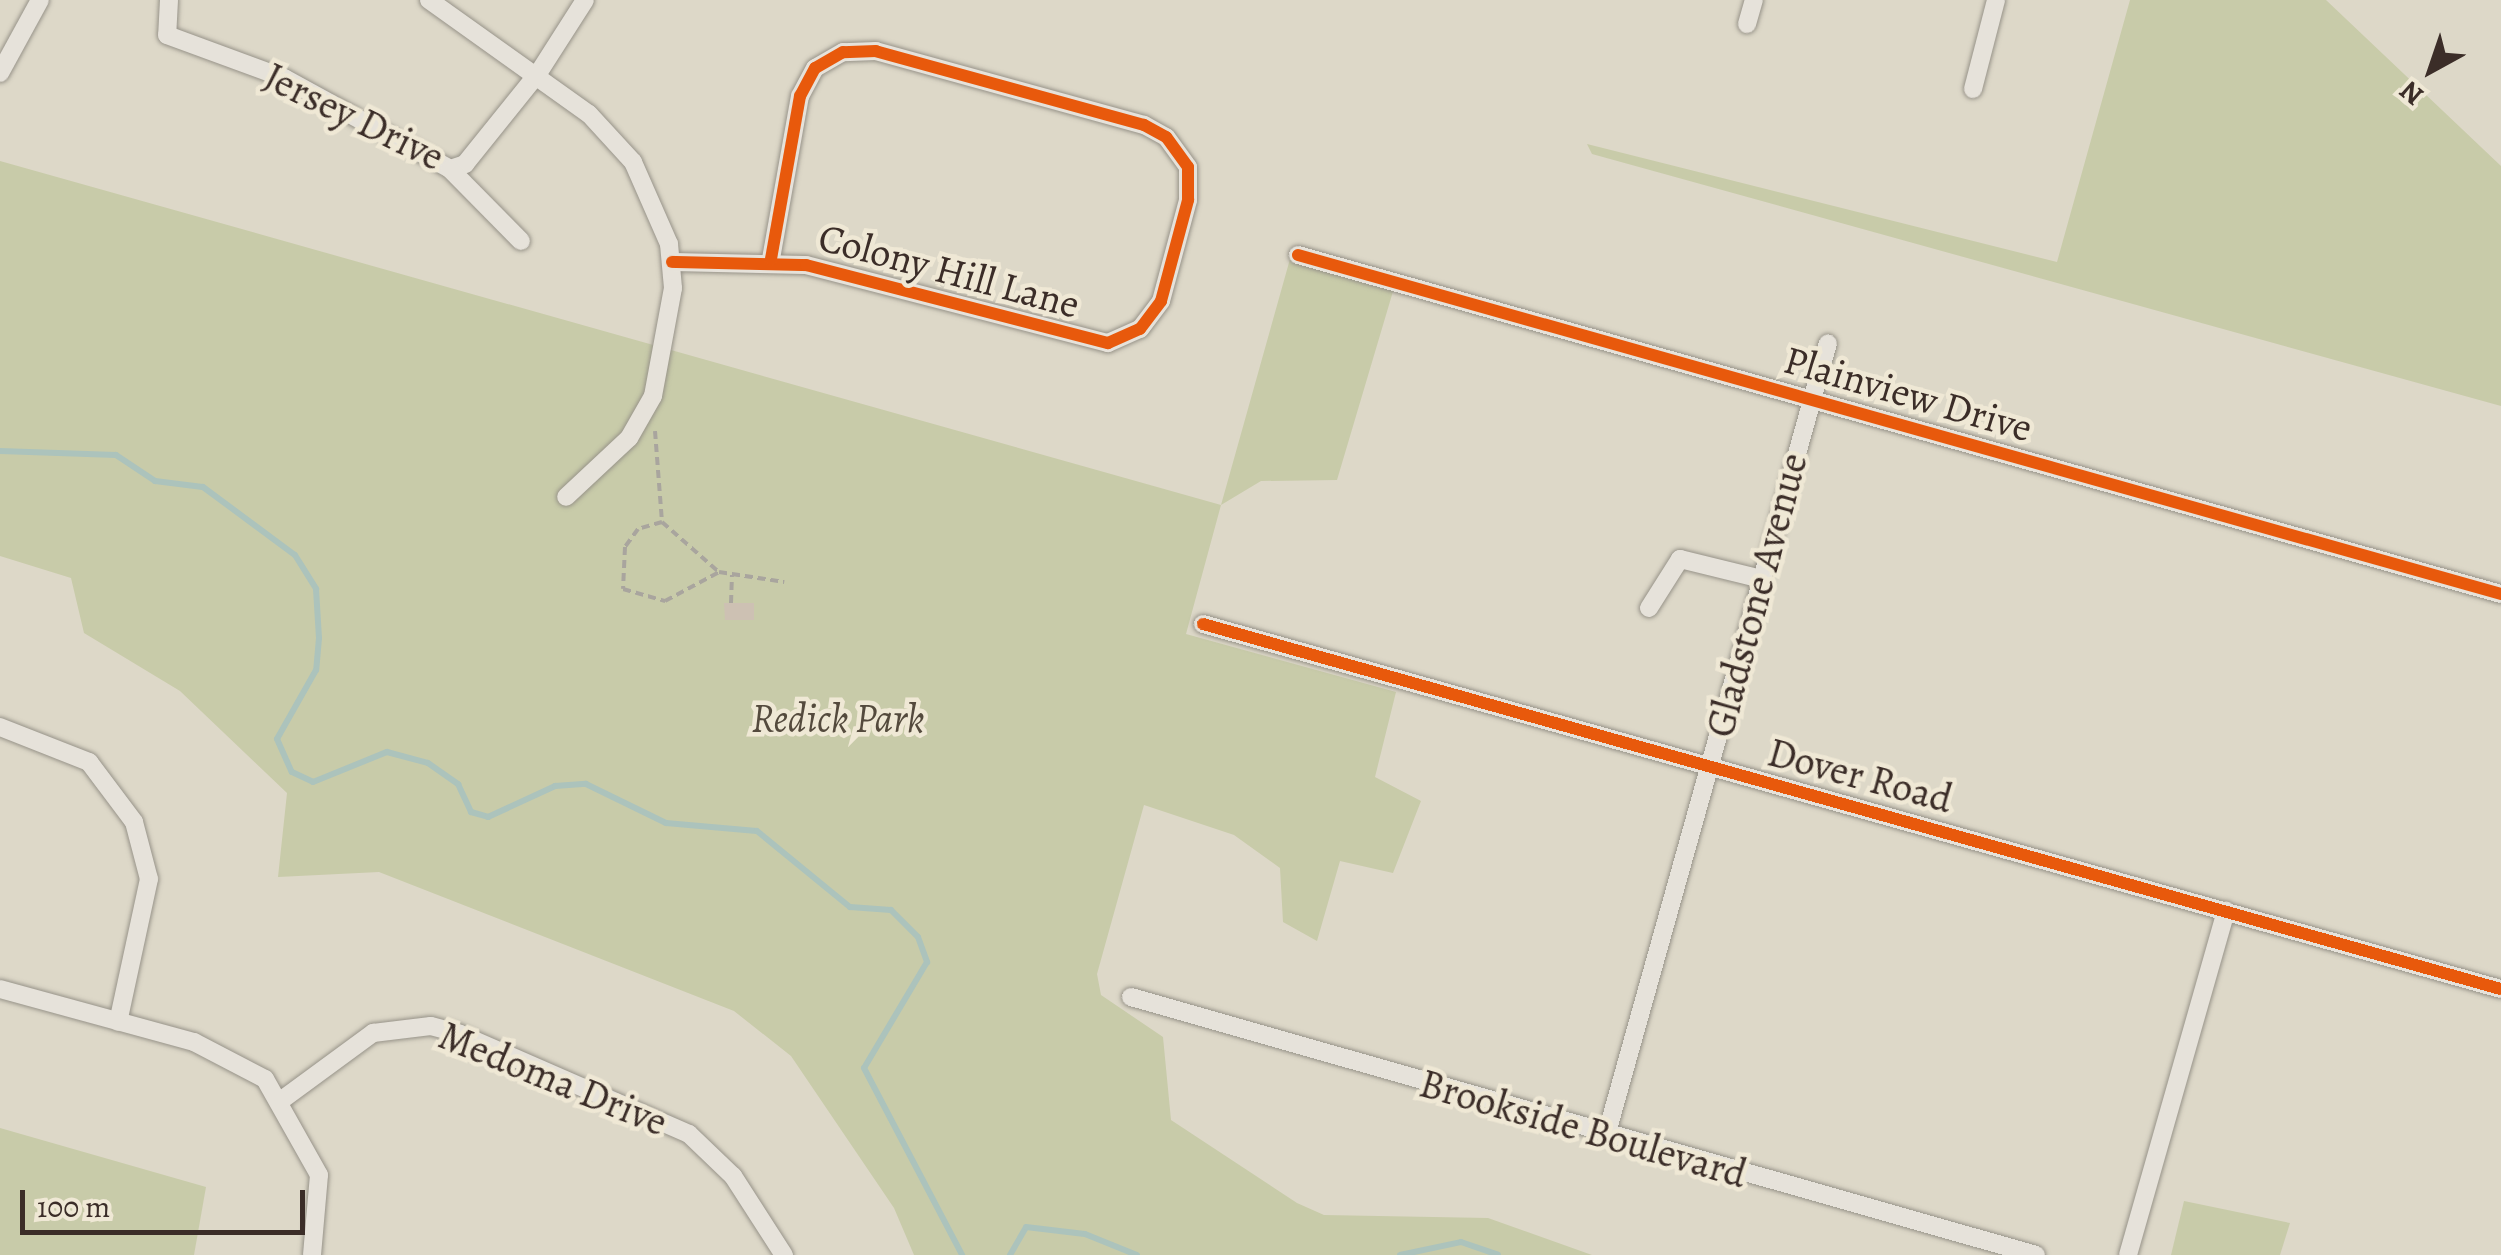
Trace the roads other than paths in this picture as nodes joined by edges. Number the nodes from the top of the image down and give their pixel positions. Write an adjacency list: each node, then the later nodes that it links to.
1 (40, 0): 9 (street)
2 (169, 0): 11 (street, Jersey Drive)
3 (429, 0): 8 (street)
4 (585, 0): 8 (street, Jersey Drive)
5 (1754, 0): 7 (street)
6 (1996, 0): 10 (street)
7 (1748, 24)
8 (539, 72): 11 (street, Jersey Drive); 15 (street)
9 (0, 73)
10 (1973, 89)
11 (446, 168): 12 (street)
12 (521, 241)
13 (1298, 255): 17 (street, Plainview Drive)
14 (771, 259): 14 (street, Colony Hill Lane); 15 (street, Colony Hill Lane)
15 (672, 262): 18 (street)
16 (1828, 343): 17 (street, Gladstone Avenue)
17 (1810, 401): 19 (street, Gladstone Avenue); 20 (street, Plainview Drive)
18 (566, 497)
19 (1762, 579): 21 (street); 24 (street, Gladstone Avenue)
20 (2501, 594)
21 (1649, 608)
22 (1203, 624): 24 (street, Dover Road)
23 (0, 727): 29 (street)
24 (1710, 770): 25 (street, Dover Road); 31 (street, Gladstone Avenue)
25 (2226, 912): 26 (street, Dover Road); 35 (street)
26 (2501, 988)
27 (0, 989): 29 (street)
28 (1131, 997): 31 (street, Brookside Boulevard)
29 (118, 1022): 30 (street)
30 (283, 1099): 32 (street); 33 (street, Medoma Drive)
31 (1606, 1136): 34 (street, Brookside Boulevard)
32 (312, 1255)
33 (784, 1255)
34 (2036, 1255)
35 (2128, 1255)

